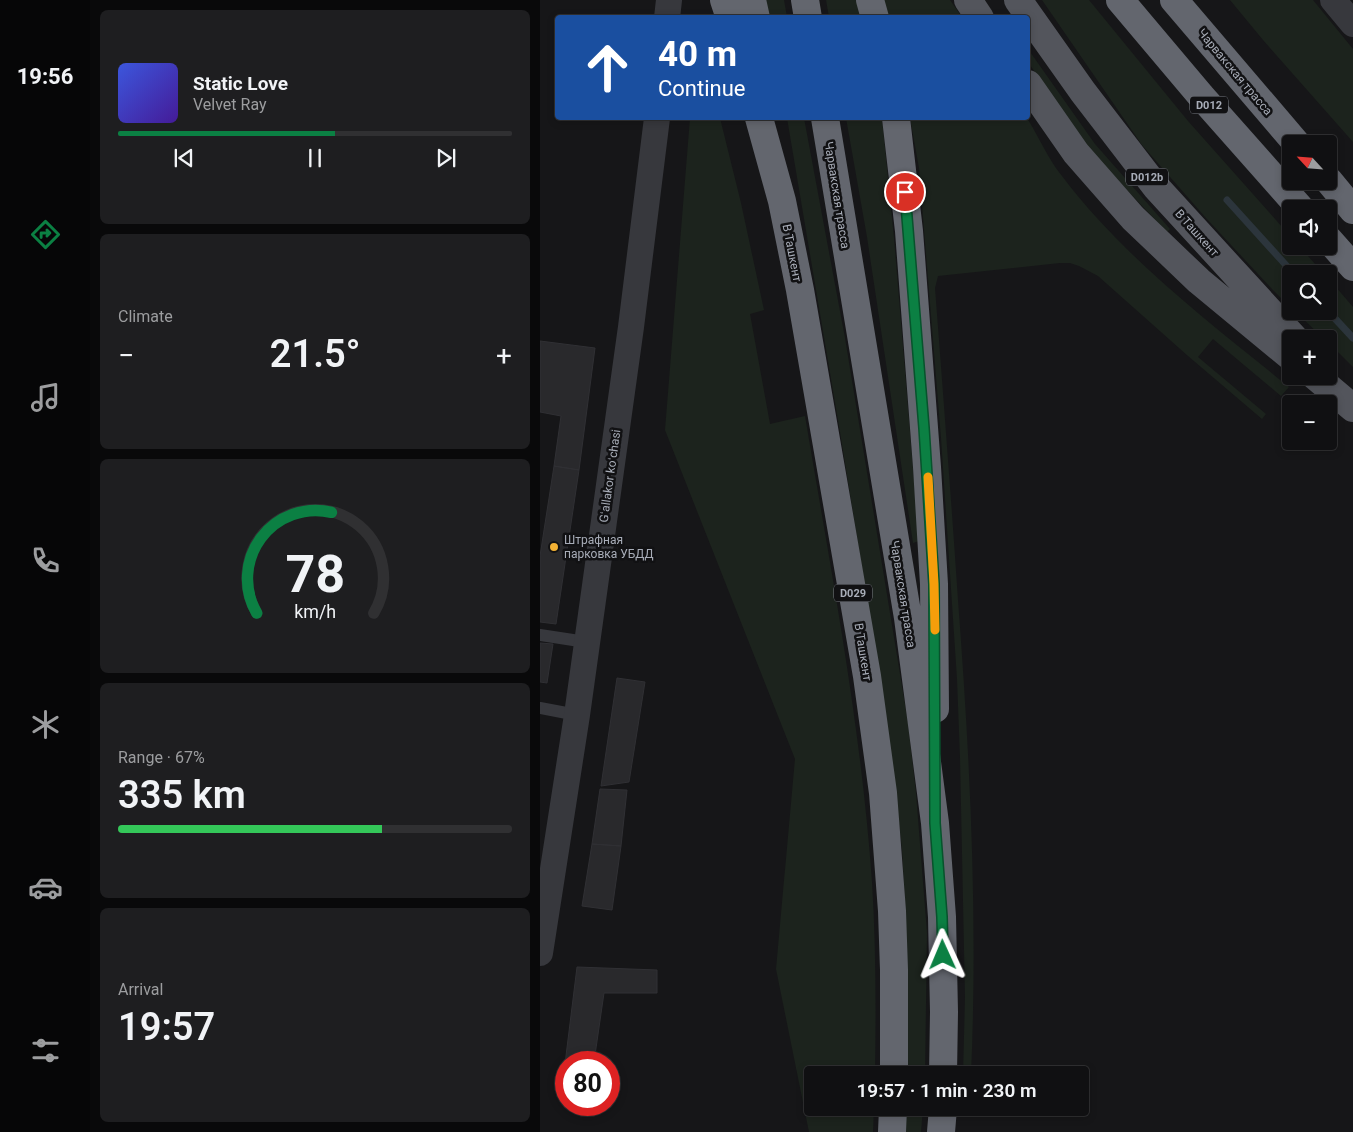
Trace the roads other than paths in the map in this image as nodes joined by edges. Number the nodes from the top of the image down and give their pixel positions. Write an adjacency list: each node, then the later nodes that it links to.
1 (669, 0): 11 (street)
2 (724, 0): 12 (highway)
3 (752, 0): 13 (highway)
4 (805, 0): 14 (highway)
5 (870, 0): 15 (highway)
6 (968, 0): 16 (main road)
7 (1018, 0): 17 (main road, В Ташкент / D012b)
8 (1120, 0): 28 (highway, D012)
9 (1174, 0): 26 (highway, Чарвакская трасса)
10 (1333, 0): 19 (street)
11 (667, 15)
12 (729, 15)
13 (755, 15)
14 (808, 15)
15 (874, 15)
16 (978, 15)
17 (1029, 15)
18 (1030, 17): 33 (main road, В Ташкент / D012b)
19 (1353, 24)
20 (1030, 87): 34 (main road)
21 (657, 120): 40 (street, Gʻallakor koʻchasi)
22 (759, 120): 29 (highway, В Ташкент / D029)
23 (776, 120): 29 (highway)
24 (824, 120): 43 (highway, Чарвакская трасса)
25 (896, 120): 43 (highway)
26 (1288, 135)
27 (1336, 190): 30 (highway)
28 (1293, 200)
29 (782, 201): 45 (highway, В Ташкент / D029)
30 (1353, 210)
31 (1337, 249): 32 (highway)
32 (1353, 267)
33 (1287, 330)
34 (1282, 350)
35 (1337, 384): 37 (main road)
36 (1325, 385): 38 (main road)
37 (1353, 401)
38 (1353, 408)
39 (540, 635): 40 (lane)
40 (586, 642): 42 (street, Gʻallakor koʻchasi)
41 (540, 708): 42 (lane)
42 (577, 715): 44 (street, Gʻallakor koʻchasi)
43 (935, 823): 46 (highway, Чарвакская трасса)
44 (540, 953)
45 (894, 1066)
46 (943, 1066)
47 (893, 1116): 49 (highway)
48 (942, 1116): 50 (highway)
49 (892, 1132)
50 (941, 1132)

